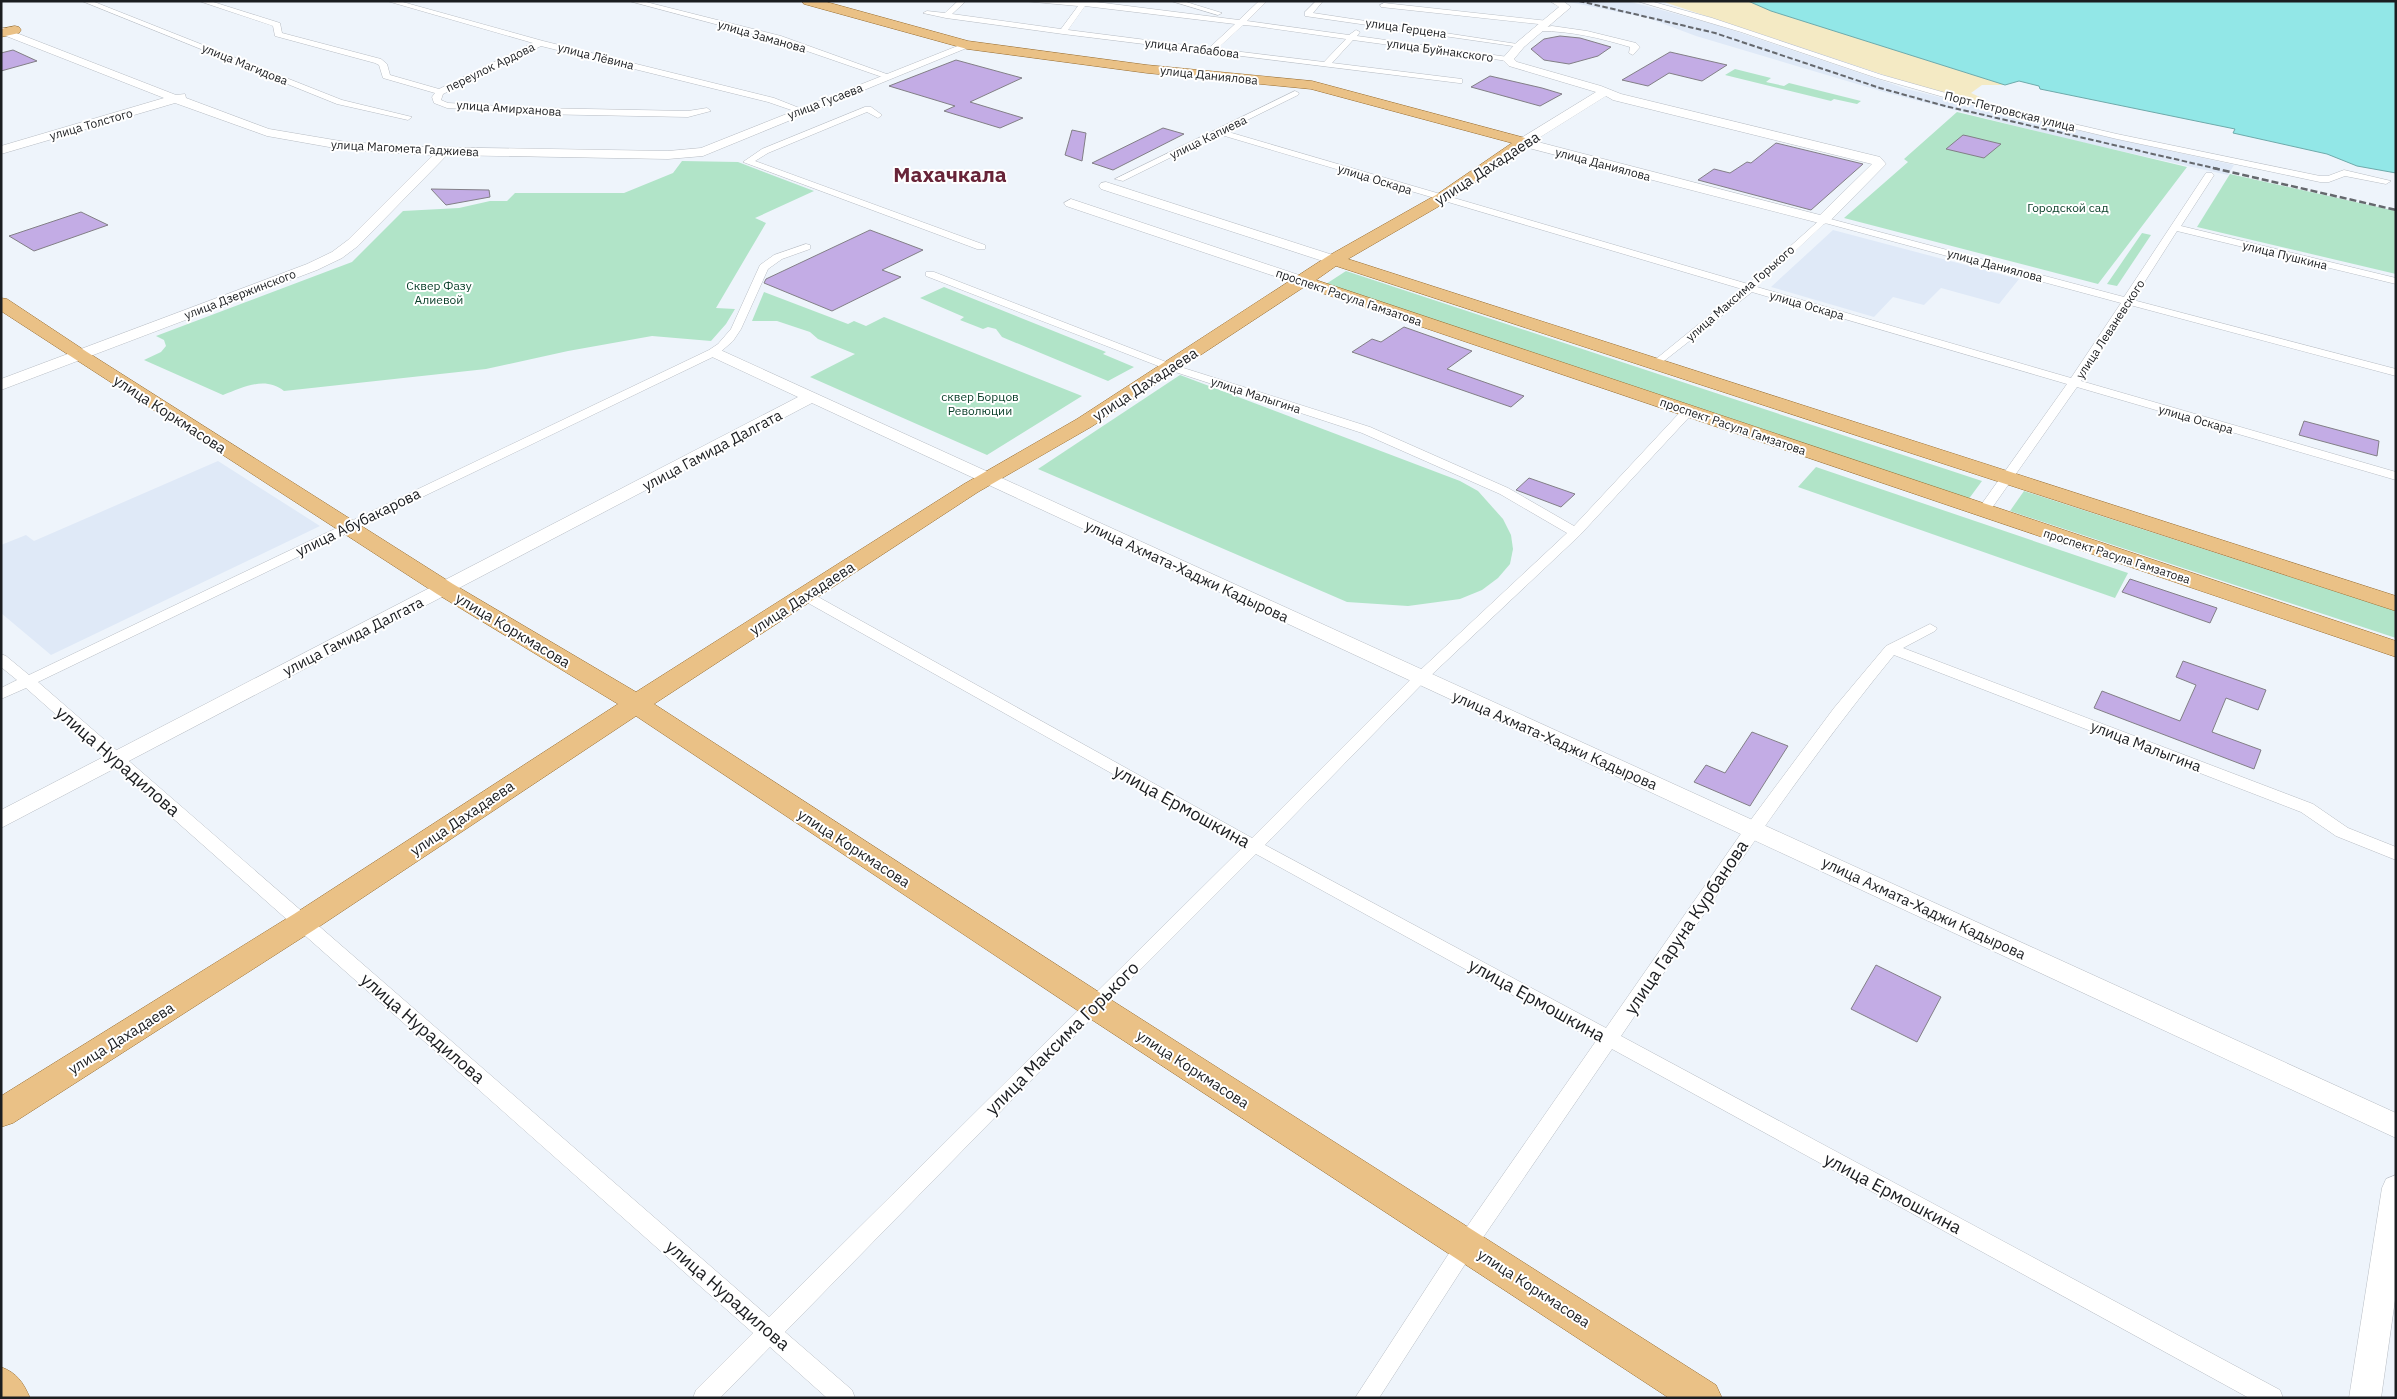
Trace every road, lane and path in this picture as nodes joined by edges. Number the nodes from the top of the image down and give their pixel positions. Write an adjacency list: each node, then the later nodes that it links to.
1 (85, 1): 39 (street, улица Магидова)
2 (202, 1): 33 (street, улица Амирханова)
3 (390, 1): 23 (street, улица Лёвина)
4 (632, 1): 30 (street, улица Заманова)
5 (802, 1): 24 (main road, улица Даниялова)
6 (808, 1): 24 (main road, улица Даниялова)
7 (962, 1): 17 (street)
8 (1026, 1): 13 (street, улица Буйнакского)
9 (1174, 1): 18 (street)
10 (1264, 1): 18 (street)
11 (1320, 1): 15 (street, улица Герцена)
12 (1640, 1): 48 (street, Порт-Петровская улица)
13 (1084, 3): 18 (street, улица Буйнакского); 21 (street)
14 (1560, 3): 19 (main road)
15 (1378, 11): 19 (street); 22 (street); 25 (street, улица Герцена)
16 (926, 13): 17 (street, улица Агабабова)
17 (946, 16): 21 (street, улица Агабабова)
18 (1243, 22): 22 (street, улица Буйнакского); 26 (street)
19 (1544, 26): 25 (main road); 27 (street)
20 (5, 30): 35 (main road, улица Магомета Гаджиева)
21 (1064, 32): 26 (street, улица Агабабова)
22 (1351, 37): 28 (street, улица Буйнакского); 29 (street)
23 (540, 43): 33 (street, переулок Ардова); 36 (street, улица Лёвина)
24 (967, 45): 30 (main road, улица Гусаева); 41 (main road, улица Даниялова)
25 (1520, 45): 28 (main road)
26 (1210, 50): 29 (street, улица Агабабова)
27 (1633, 52)
28 (1508, 59): 32 (main road, улица Буйнакского)
29 (1326, 65): 31 (street, улица Агабабова)
30 (890, 76): 36 (main road, улица Гусаева)
31 (1458, 82)
32 (1602, 90): 41 (main road, улица Дахадаева); 52 (main road, улица Буйнакского)
33 (440, 92): 37 (street, улица Амирханова)
34 (1295, 93): 40 (street, улица Капиева)
35 (179, 98): 42 (main road, улица Толстого); 44 (main road, улица Магомета Гаджиева)
36 (802, 110): 43 (main road, улица Гусаева); 45 (main road, улица Гусаева)
37 (707, 111)
38 (878, 115): 55 (street)
39 (408, 117)
40 (1220, 132): 47 (street, улица Капиева); 50 (street, улица Оскара)
41 (1521, 142): 50 (main road, улица Дахадаева); 52 (main road, улица Даниялова)
42 (1, 150)
43 (708, 150): 44 (main road, улица Магомета Гаджиева)
44 (444, 151): 45 (main road, улица Магомета Гаджиева); 64 (main road, улица Дзержинского)
45 (681, 153)
46 (2209, 175): 53 (street, улица Леваневского)
47 (1120, 179)
48 (2386, 181)
49 (1106, 186): 56 (main road, проспект Расула Гамзатова)
50 (1443, 198): 56 (main road, улица Дахадаева); 60 (street, улица Оскара)
51 (1071, 202): 58 (main road, проспект Расула Гамзатова)
52 (1824, 220): 60 (street, улица Максима Горького); 61 (street, улица Даниялова)
53 (2174, 228): 59 (street, улица Пушкина); 61 (street, улица Леваневского)
54 (806, 247): 63 (street)
55 (980, 247)
56 (1327, 259): 58 (main road, улица Дахадаева); 66 (main road, проспект Расула Гамзатова)
57 (930, 274): 65 (street, улица Малыгина)
58 (1296, 279): 65 (main road, улица Дахадаева); 71 (main road, проспект Расула Гамзатова)
59 (2396, 281)
60 (1750, 288): 66 (street, улица Максима Горького); 68 (street, улица Оскара)
61 (2128, 300): 67 (street, улица Даниялова); 68 (street, улица Леваневского)
62 (1, 303): 64 (main road, улица Коркмасова)
63 (716, 353): 70 (main road, улица Ахмата-Хаджи Кадырова); 76 (street, улица Абубакарова)
64 (80, 356): 69 (main road, улица Дзержинского); 76 (main road, улица Коркмасова)
65 (1164, 365): 72 (main road, улица Дахадаева); 77 (street, улица Малыгина)
66 (1655, 365): 74 (main road, проспект Расула Гамзатова)
67 (2396, 373)
68 (2074, 383): 73 (street, улица Оскара); 74 (street, улица Леваневского)
69 (1, 385)
70 (811, 397): 72 (main road, улица Ахмата-Хаджи Кадырова); 78 (main road, улица Гамида Далгата)
71 (1688, 411): 75 (main road, проспект Расула Гамзатова); 77 (street)
72 (983, 476): 79 (main road, улица Дахадаева); 85 (main road, улица Ахмата-Хаджи Кадырова); 88 (main road, улица Дахадаева)
73 (2396, 476)
74 (2005, 479): 75 (street, улица Леваневского); 80 (main road, проспект Расула Гамзатова)
75 (1982, 512): 83 (main road, проспект Расула Гамзатова)
76 (347, 527): 78 (main road, улица Коркмасова); 86 (street, улица Абубакарова)
77 (1575, 532): 85 (street, улица Максима Горького)
78 (445, 590): 88 (main road, улица Коркмасова); 89 (main road, улица Гамида Далгата)
79 (806, 596): 88 (main road, улица Дахадаева); 92 (street, улица Ермошкина)
80 (2396, 604)
81 (1930, 628): 82 (street, улица Гаруна Курбанова)
82 (1891, 649): 91 (street, улица Гаруна Курбанова); 93 (street, улица Малыгина)
83 (2396, 649)
84 (1, 659): 86 (street, улица Нурадилова)
85 (1420, 678): 91 (main road, улица Ахмата-Хаджи Кадырова); 92 (street, улица Максима Горького)
86 (26, 683): 87 (street, улица Абубакарова); 89 (street, улица Нурадилова)
87 (1, 694)
88 (630, 700): 94 (main road, улица Дахадаева); 95 (main road, улица Коркмасова)
89 (118, 759): 90 (main road, улица Гамида Далгата); 94 (street, улица Нурадилова)
90 (1, 820)
91 (1753, 829): 96 (street, улица Гаруна Курбанова); 99 (main road, улица Ахмата-Хаджи Кадырова)
92 (1254, 846): 95 (street, улица Максима Горького); 96 (street, улица Ермошкина)
93 (2396, 854)
94 (297, 917): 97 (main road, улица Дахадаева); 98 (main road, улица Дахадаева); 103 (street, улица Нурадилова)
95 (1094, 1005): 102 (main road, улица Коркмасова); 103 (street, улица Максима Горького)
96 (1609, 1040): 102 (street, улица Гаруна Курбанова); 110 (street, улица Ермошкина)
97 (1, 1094)
98 (1, 1113)
99 (2396, 1126)
100 (2396, 1188): 111 (main road)
101 (2396, 1234): 112 (main road)
102 (1468, 1245): 108 (street, улица Гаруна Курбанова); 109 (main road, улица Коркмасова)
103 (770, 1332): 106 (street, улица Максима Горького); 107 (street, улица Нурадилова)
104 (1, 1384): 105 (main road)
105 (11, 1398)
106 (704, 1398)
107 (844, 1398)
108 (1366, 1398)
109 (1703, 1398)
110 (2272, 1398)
111 (2365, 1398)
112 (2373, 1398)

